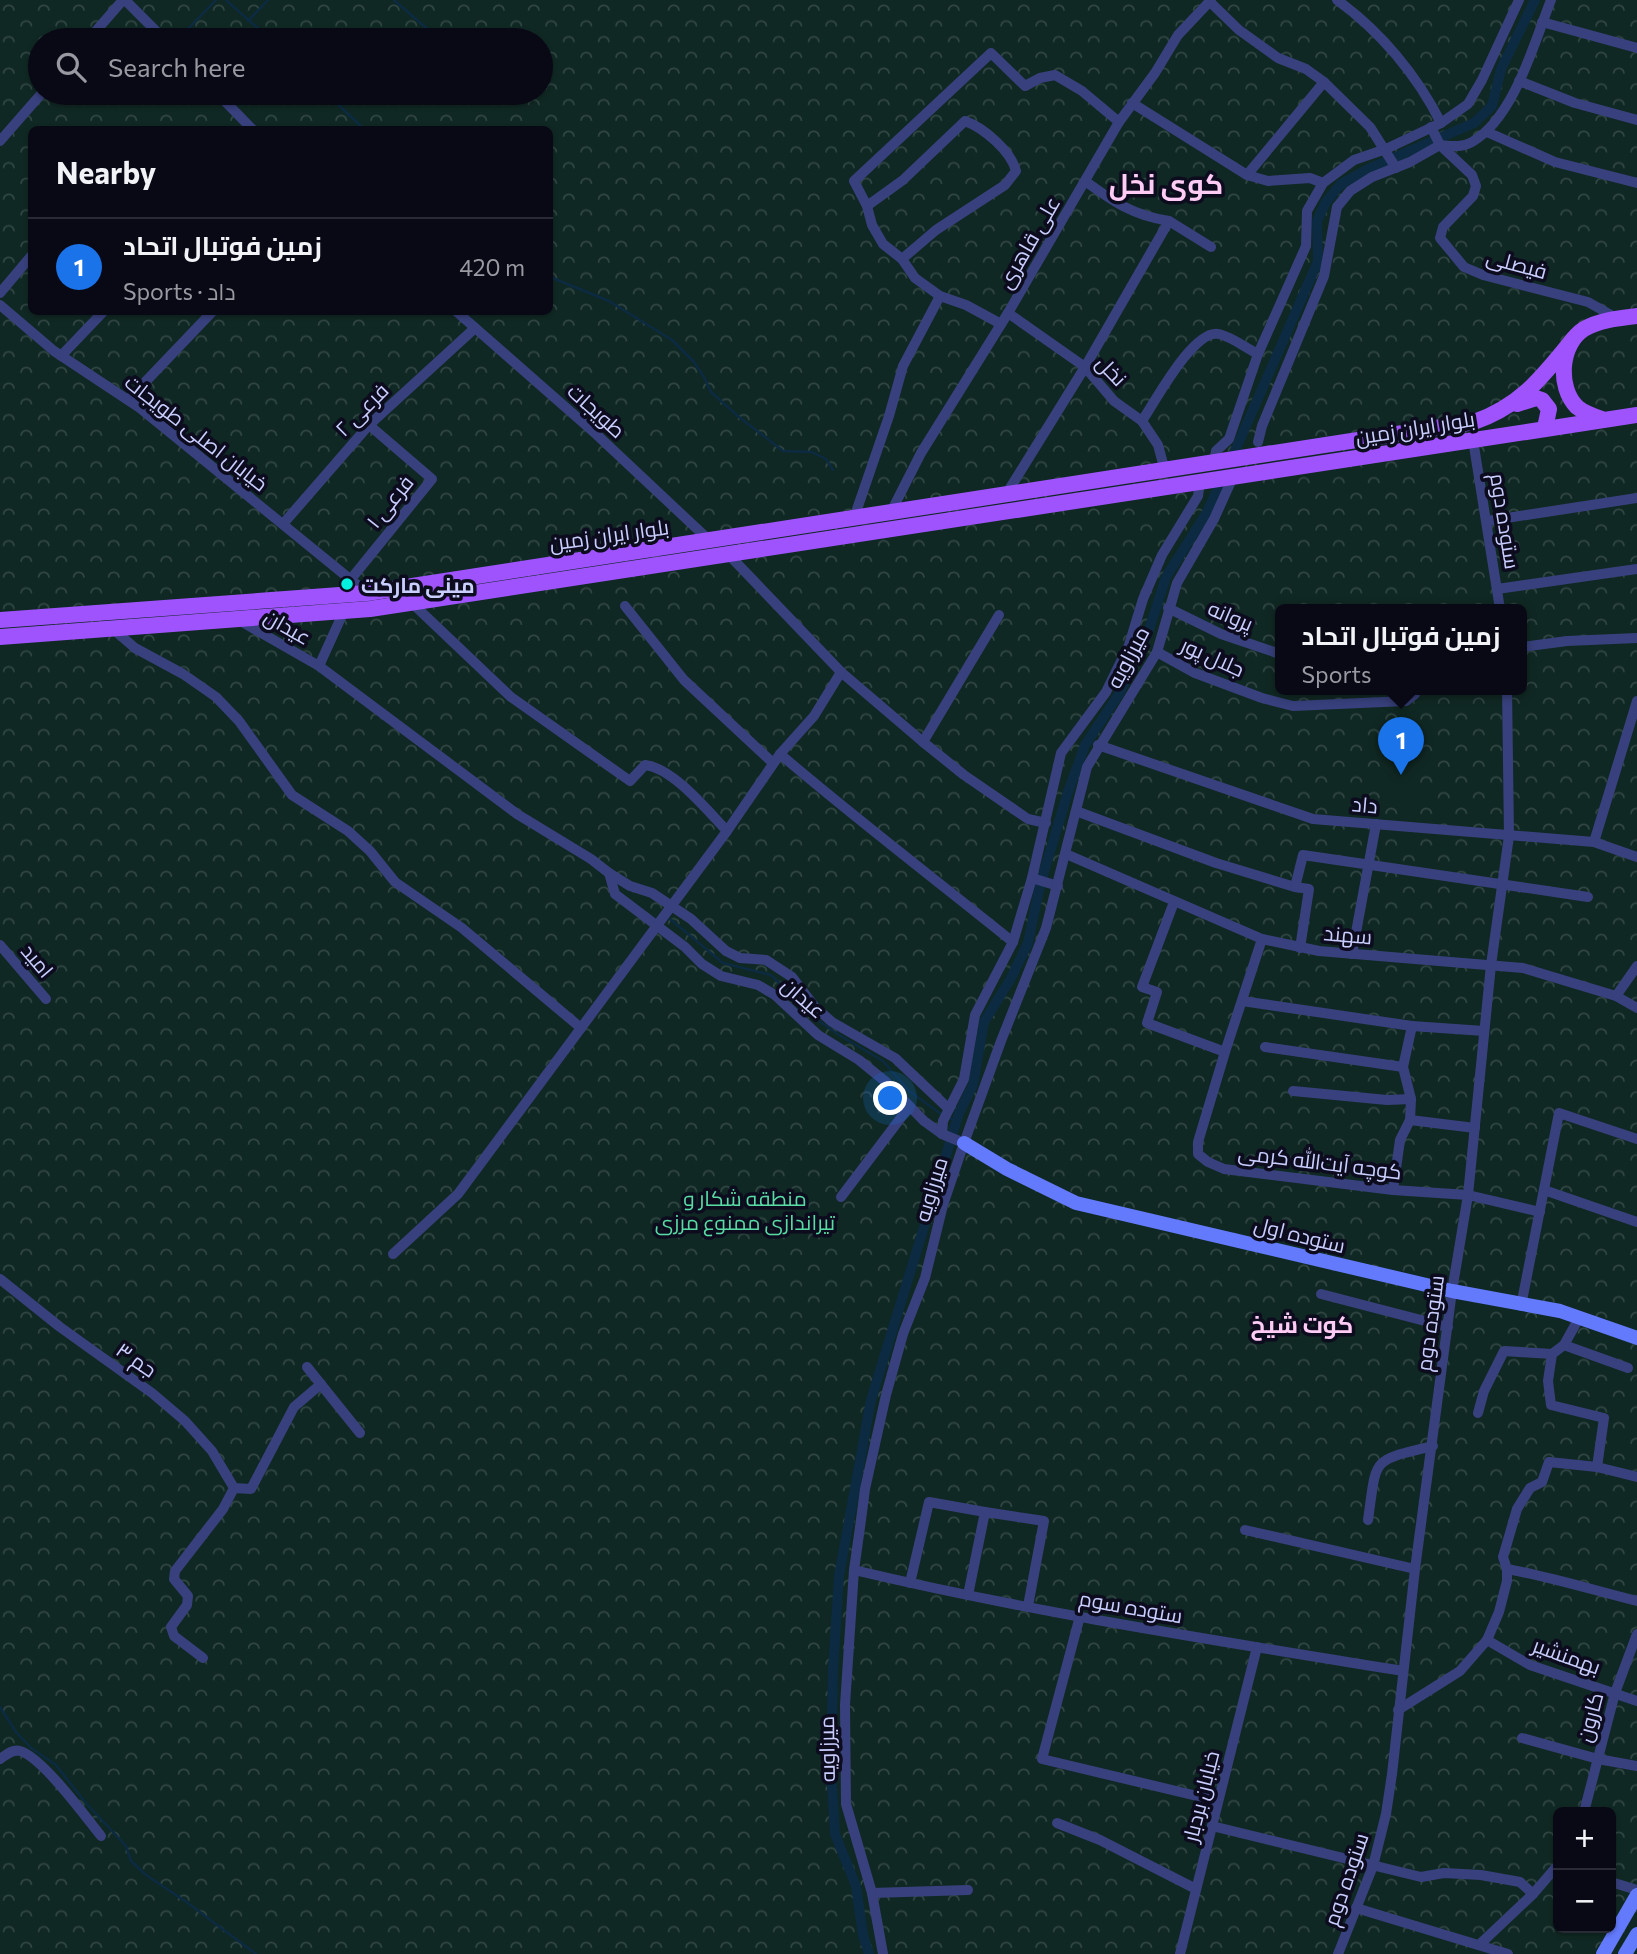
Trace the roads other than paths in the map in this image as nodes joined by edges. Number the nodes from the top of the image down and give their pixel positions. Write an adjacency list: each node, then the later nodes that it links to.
1 (124, 0): 7 (street); 8 (street)
2 (1337, 0): 19 (street)
3 (1519, 0): 19 (street)
4 (1551, 0): 6 (street)
5 (1210, 1): 11 (street); 12 (street, علی قاهری)
6 (1542, 22): 9 (street); 10 (street)
7 (99, 28)
8 (153, 28)
9 (1637, 48)
10 (1519, 81): 15 (street); 18 (street)
11 (1324, 82): 21 (street); 22 (street)
12 (1132, 103): 16 (street, علی قاهری); 22 (street)
13 (32, 105): 20 (street)
14 (229, 105): 17 (street)
15 (1637, 120)
16 (1119, 122): 23 (street, علی قاهری); 26 (street)
17 (249, 126)
18 (1487, 132): 19 (street); 25 (street)
19 (1437, 134): 21 (street); 21 (street); 39 (street, فیصلی)
20 (0, 141)
21 (1391, 158): 24 (street); 54 (street)
22 (1247, 175): 24 (street)
23 (1085, 181): 27 (street); 34 (street, علی قاهری)
24 (1323, 183): 43 (street)
25 (1637, 183)
26 (867, 206): 29 (street); 29 (street)
27 (1169, 221): 28 (street); 45 (street)
28 (1210, 247)
29 (902, 259): 32 (street)
30 (28, 260): 31 (street)
31 (0, 293)
32 (940, 296): 40 (street); 62 (street)
33 (0, 305): 44 (street, خیابان اصلی طویجات)
34 (1009, 313): 40 (street, علی قاهری); 45 (street, نخل)
35 (100, 315): 44 (street)
36 (209, 315): 46 (street)
37 (460, 315): 41 (street, طویجات)
38 (1637, 316): 39 (main road)
39 (1618, 318): 42 (main road)
40 (1001, 324): 61 (street, علی قاهری)
41 (475, 328): 51 (street, فرعی ۲); 65 (street, طویجات)
42 (1574, 338): 47 (main road, بلوار ایران زمین); 49 (main road)
43 (1258, 354): 50 (street); 55 (street)
44 (61, 356): 46 (street, خیابان اصلی طویجات)
45 (1084, 368): 50 (street, نخل); 59 (street)
46 (128, 400): 64 (street, خیابان اصلی طویجات)
47 (1507, 408): 52 (main road); 55 (main road, بلوار ایران زمین)
48 (1637, 415): 49 (main road, بلوار ایران زمین)
49 (1604, 419): 52 (main road, بلوار ایران زمین)
50 (1142, 421): 56 (street, نخل)
51 (369, 425): 64 (street, فرعی ۲); 68 (street, فرعی ۱)
52 (1545, 428): 53 (main road, بلوار ایران زمین)
53 (1473, 440): 57 (main road, بلوار ایران زمین); 63 (street, ستوده دوم)
54 (1258, 442)
55 (1217, 461): 56 (main road, بلوار ایران زمین)
56 (1165, 471): 59 (main road, بلوار ایران زمین)
57 (1233, 477): 58 (main road, بلوار ایران زمین); 74 (street, میرزاویه)
58 (1204, 481): 66 (main road, بلوار ایران زمین); 94 (street)
59 (1007, 493): 61 (main road, بلوار ایران زمین)
60 (1637, 498): 63 (street)
61 (891, 512): 62 (main road, بلوار ایران زمین)
62 (854, 518): 65 (main road, بلوار ایران زمین)
63 (1486, 521): 69 (street, ستوده دوم)
64 (283, 524): 68 (street, خیابان اصلی طویجات)
65 (710, 541): 70 (main road, بلوار ایران زمین)
66 (729, 555): 71 (main road, بلوار ایران زمین); 86 (street)
67 (1637, 569): 69 (street)
68 (351, 579): 70 (street, خیابان اصلی طویجات)
69 (1497, 589): 72 (street, ستوده دوم)
70 (367, 593): 78 (main road, بلوار ایران زمین)
71 (411, 603): 75 (main road, بلوار ایران زمین); 96 (street)
72 (1499, 604)
73 (625, 606): 92 (street)
74 (1168, 608): 83 (street, میرزاویه); 84 (street, پروانه)
75 (344, 611): 77 (main road, بلوار ایران زمین); 85 (street, عیدان)
76 (999, 615): 90 (street)
77 (237, 619): 79 (main road, بلوار ایران زمین); 85 (street, عیدان)
78 (0, 620)
79 (113, 629): 80 (main road, بلوار ایران زمین); 123 (street)
80 (0, 637)
81 (1637, 638): 82 (street)
82 (1527, 645)
83 (1157, 652): 87 (street, جلال پور); 91 (street, میرزاویه)
84 (1275, 652)
85 (319, 666): 102 (street, عیدان)
86 (841, 672): 90 (street); 92 (street)
87 (1414, 695)
88 (1507, 695): 97 (street, ستوده دوم)
89 (1637, 701): 98 (street)
90 (923, 742): 94 (street)
91 (1098, 745): 93 (street, میرزاویه); 95 (street, داد)
92 (777, 759): 96 (street); 112 (street)
93 (1076, 811): 99 (street, میرزاویه); 106 (street)
94 (1046, 823): 103 (street)
95 (1377, 824): 97 (street, داد); 101 (street)
96 (727, 831): 109 (street)
97 (1509, 836): 98 (street, داد); 105 (street, ستوده دوم)
98 (1594, 842): 100 (street, داد)
99 (1066, 854): 104 (street, میرزاویه); 108 (street, سهند)
100 (1637, 857)
101 (1369, 866): 105 (street); 106 (street); 115 (street)
102 (609, 873): 109 (street, عیدان); 110 (street, عیدان)
103 (1035, 878): 104 (street); 112 (street)
104 (1054, 885): 136 (street, میرزاویه)
105 (1502, 886): 107 (street); 116 (street, ستوده دوم)
106 (1295, 887): 114 (street)
107 (1588, 897)
108 (1174, 902): 111 (street, سهند); 126 (street)
109 (672, 906): 110 (street); 131 (street, عیدان)
110 (657, 925): 123 (street); 130 (street, عیدان)
111 (1262, 939): 114 (street, سهند); 120 (street, کوچه آیت‌الله کرمی)
112 (1013, 942): 131 (street)
113 (0, 944): 119 (street, امید)
114 (1300, 948): 115 (street, سهند)
115 (1352, 954): 116 (street, سهند)
116 (1491, 965): 118 (street, سهند); 124 (street, ستوده دوم)
117 (1637, 966): 118 (street)
118 (1616, 996): 121 (street, سهند)
119 (46, 999)
120 (1242, 1001): 122 (street); 126 (street, کوچه آیت‌الله کرمی)
121 (1637, 1008)
122 (1412, 1026): 124 (street); 127 (street)
123 (582, 1028): 143 (street)
124 (1484, 1031): 133 (street, ستوده دوم)
125 (1265, 1046): 127 (street)
126 (1225, 1052): 137 (street, کوچه آیت‌الله کرمی)
127 (1403, 1067): 129 (street)
128 (1293, 1091): 129 (street)
129 (1411, 1099): 132 (street)
130 (909, 1107): 134 (street, عیدان); 140 (street)
131 (946, 1114): 134 (street)
132 (1410, 1120): 133 (street); 137 (street)
133 (1475, 1128): 139 (street, ستوده دوم)
134 (944, 1135): 136 (street, عیدان)
135 (1637, 1139): 138 (street)
136 (962, 1142): 145 (street, ستوده اول); 167 (street, میرزاویه)
137 (1393, 1190): 139 (street, کوچه آیت‌الله کرمی)
138 (1544, 1190): 141 (street); 142 (street)
139 (1468, 1195): 141 (street, کوچه آیت‌الله کرمی); 145 (street, ستوده دوم)
140 (841, 1198)
141 (1540, 1212): 147 (street)
142 (1637, 1222)
143 (393, 1254)
144 (0, 1279): 161 (street, جم ۳)
145 (1452, 1291): 147 (street, ستوده اول); 149 (street, ستوده دوم)
146 (1321, 1294): 149 (street)
147 (1521, 1306): 148 (street, ستوده اول)
148 (1579, 1318): 150 (street, ستوده اول); 151 (street)
149 (1448, 1327): 158 (street, ستوده دوم)
150 (1637, 1338)
151 (1564, 1345): 152 (street); 154 (street)
152 (1552, 1354): 156 (street); 159 (street)
153 (307, 1367): 155 (street)
154 (1628, 1368)
155 (321, 1384): 157 (street); 161 (street)
156 (1478, 1413)
157 (360, 1433)
158 (1433, 1446): 163 (street); 165 (street, ستوده دوم)
159 (1597, 1467): 160 (street); 166 (street)
160 (1637, 1477)
161 (234, 1488): 176 (street)
162 (985, 1513): 168 (street); 169 (street); 171 (street)
163 (1368, 1520)
164 (1245, 1530): 165 (street)
165 (1415, 1569): 177 (street, ستوده دوم)
166 (1507, 1569): 170 (street); 174 (street)
167 (854, 1570): 168 (street, ستوده سوم); 195 (street, میرزاویه)
168 (910, 1583): 169 (street, ستوده سوم)
169 (968, 1595): 171 (street, ستوده سوم)
170 (1637, 1601)
171 (1028, 1606): 172 (street, ستوده سوم)
172 (1080, 1616): 175 (street, ستوده سوم); 185 (street)
173 (1637, 1634): 178 (street, کارون)
174 (1487, 1640): 178 (street, بهمنشیر); 180 (street)
175 (1257, 1647): 177 (street, ستوده سوم); 185 (street, خیابان بردبار)
176 (203, 1658)
177 (1403, 1671): 180 (street, ستوده دوم)
178 (1615, 1693): 179 (street, بهمنشیر); 183 (street, کارون)
179 (1637, 1700)
180 (1398, 1710): 190 (street, ستوده دوم)
181 (1521, 1738): 183 (street)
182 (0, 1759): 189 (street)
183 (1598, 1759): 184 (street); 186 (street, کارون)
184 (1637, 1766)
185 (1218, 1801): 188 (street, خیابان بردبار)
186 (1585, 1807)
187 (1057, 1824): 193 (street)
188 (1212, 1826): 190 (street); 193 (street, خیابان بردبار)
189 (102, 1836)
190 (1373, 1866): 197 (street); 198 (street, ستوده دوم)
191 (1554, 1870): 197 (street)
192 (1616, 1884): 196 (street)
193 (1196, 1889): 202 (street, خیابان بردبار)
194 (968, 1890): 195 (street)
195 (872, 1893): 201 (street, میرزاویه)
196 (1637, 1893): 205 (street)
197 (1533, 1894): 200 (street)
198 (1356, 1908): 200 (street); 203 (street, ستوده دوم)
199 (1637, 1934): 206 (street)
200 (1479, 1945): 204 (street)
201 (883, 1954)
202 (1180, 1954)
203 (1338, 1954)
204 (1508, 1954)
205 (1603, 1954)
206 (1625, 1954)

